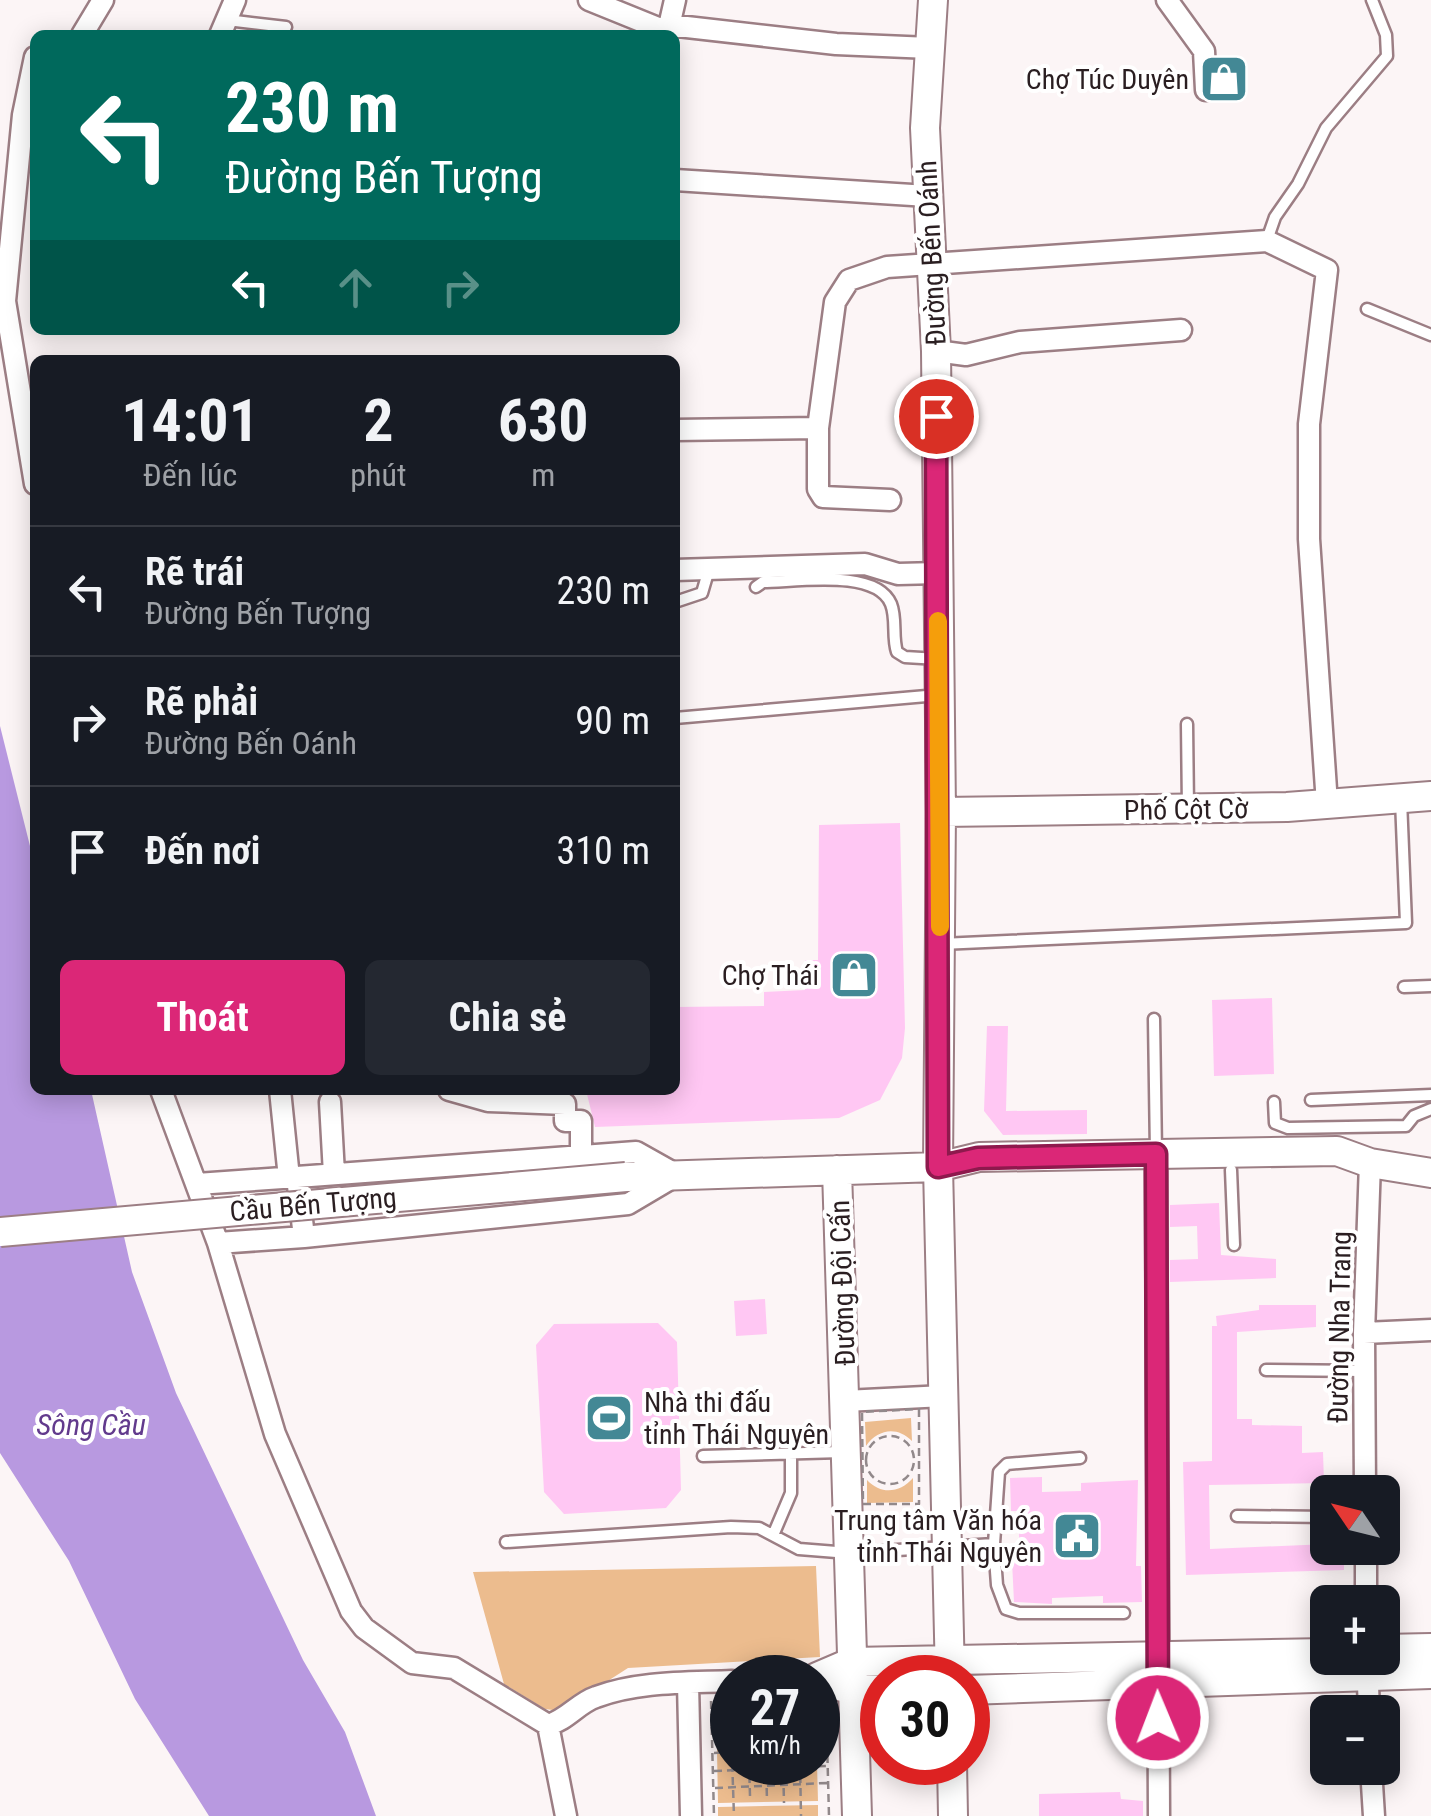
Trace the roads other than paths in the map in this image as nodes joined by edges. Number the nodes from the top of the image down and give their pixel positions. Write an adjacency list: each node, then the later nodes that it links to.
1 (103, 0): 9 (street)
2 (589, 0): 10 (street)
3 (675, 0): 11 (street)
4 (933, 0): 13 (street, Đường Bến Oánh)
5 (1167, 0): 15 (street)
6 (1372, 0): 18 (lane)
7 (227, 18): 8 (lane)
8 (286, 26)
9 (85, 30)
10 (665, 30)
11 (668, 30)
12 (680, 32): 13 (street)
13 (930, 48): 17 (street, Đường Bến Oánh)
14 (30, 81): 26 (street)
15 (1206, 90)
16 (680, 180): 17 (street)
17 (928, 196): 19 (street, Đường Bến Oánh)
18 (1267, 241): 19 (street); 39 (street)
19 (930, 265): 23 (street, Đường Bến Oánh); 24 (street)
20 (1367, 308): 22 (lane)
21 (1181, 330): 23 (street)
22 (1431, 335)
23 (936, 351): 30 (street, Đường Bến Oánh)
24 (818, 428): 25 (street); 27 (street)
25 (680, 430)
26 (30, 454)
27 (890, 500)
28 (709, 569): 29 (street); 30 (street); 32 (lane)
29 (680, 570)
30 (938, 573): 33 (street, Đường Bến Oánh)
31 (756, 587): 33 (lane)
32 (680, 601)
33 (939, 659): 34 (street, Đường Bến Oánh)
34 (939, 695): 35 (lane); 41 (street, Đường Bến Oánh)
35 (680, 718)
36 (1187, 724): 40 (lane)
37 (1431, 796): 38 (street, Phố Cột Cờ)
38 (1401, 799): 39 (street, Phố Cột Cờ); 42 (lane)
39 (1327, 804): 40 (street, Phố Cột Cờ)
40 (1188, 808): 41 (street, Phố Cột Cờ)
41 (941, 812): 42 (street, Đường Bến Oánh)
42 (940, 944): 57 (street, Đường Bến Oánh)
43 (1431, 986): 44 (lane)
44 (1404, 987)
45 (1154, 1019): 55 (lane)
46 (163, 1095): 64 (street)
47 (281, 1095): 63 (street)
48 (467, 1095): 54 (street)
49 (1431, 1095): 50 (lane)
50 (1311, 1100)
51 (330, 1102): 61 (street)
52 (1274, 1102): 53 (lane)
53 (1431, 1109)
54 (581, 1156): 61 (street); 62 (street)
55 (1156, 1163): 56 (street); 57 (street, Cầu Bến Tượng); 59 (street); 92 (street)
56 (1370, 1163): 59 (street); 60 (street); 70 (street, Đường Nha Trang)
57 (938, 1167): 58 (street, Cầu Bến Tượng); 73 (street)
58 (837, 1170): 62 (street, Cầu Bến Tượng); 74 (street, Đường Đội Cấn)
59 (1231, 1170): 68 (lane)
60 (1431, 1173)
61 (334, 1174): 63 (street)
62 (677, 1175): 65 (street, Cầu Bến Tượng, bridge); 66 (street)
63 (294, 1177): 64 (street); 66 (street)
64 (197, 1184): 67 (street)
65 (0, 1232)
66 (304, 1236): 67 (street)
67 (218, 1243): 105 (street)
68 (1234, 1245)
69 (1431, 1330): 70 (street)
70 (1364, 1333): 72 (street, Đường Nha Trang)
71 (1266, 1370): 72 (lane)
72 (1364, 1371): 79 (street, Đường Nha Trang)
73 (944, 1396): 74 (street); 85 (street)
74 (845, 1401): 75 (street, Đường Đội Cấn)
75 (847, 1452): 76 (lane); 86 (street, Đường Đội Cấn)
76 (791, 1454): 77 (lane); 82 (lane)
77 (703, 1456)
78 (1080, 1458): 84 (lane)
79 (1365, 1475)
80 (1238, 1516): 81 (lane)
81 (1310, 1517)
82 (774, 1533): 83 (lane); 86 (lane)
83 (506, 1542)
84 (994, 1544): 85 (lane); 87 (lane)
85 (946, 1547): 86 (lane); 91 (street)
86 (849, 1553): 98 (street, Đường Đội Cấn)
87 (1124, 1613)
88 (1431, 1648): 89 (street)
89 (1400, 1649)
90 (1310, 1653): 92 (street)
91 (949, 1655)
92 (1158, 1656): 93 (street); 103 (street)
93 (990, 1666)
94 (1400, 1671): 96 (street)
95 (1310, 1673): 103 (street)
96 (1431, 1674)
97 (860, 1675): 98 (street)
98 (851, 1676): 99 (street); 100 (street); 110 (street, Đường Đội Cấn)
99 (840, 1679)
100 (860, 1680)
101 (688, 1683): 102 (street); 105 (street); 109 (street)
102 (710, 1685)
103 (1158, 1686): 104 (street); 112 (street)
104 (990, 1690)
105 (548, 1724): 108 (street)
106 (952, 1785): 111 (street)
107 (1372, 1785): 113 (street)
108 (566, 1816)
109 (691, 1816)
110 (856, 1816)
111 (952, 1816)
112 (1159, 1816)
113 (1374, 1816)

